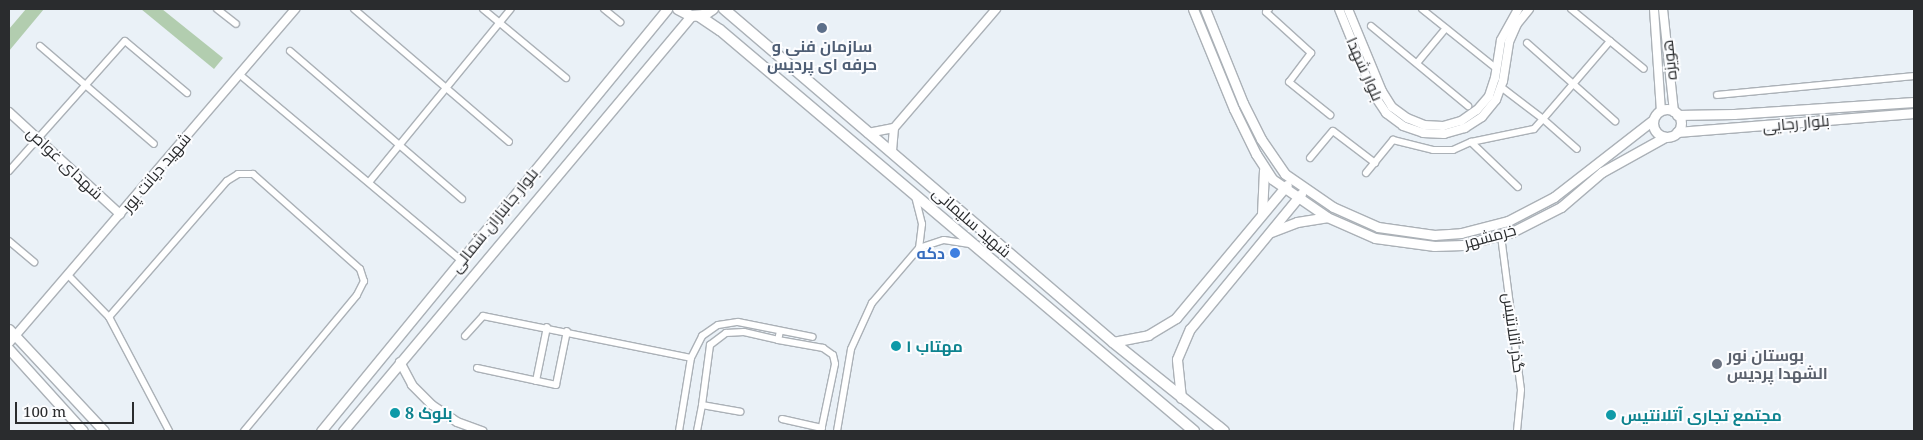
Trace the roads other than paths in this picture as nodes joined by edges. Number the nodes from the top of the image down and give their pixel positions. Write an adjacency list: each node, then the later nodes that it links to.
1 (217, 9): 26 (street)
2 (295, 9): 38 (street, شهید دیانت پور)
3 (354, 9): 44 (street)
4 (483, 9): 24 (street)
5 (511, 9): 24 (street)
6 (604, 9): 25 (street)
7 (667, 9): 89 (main road, بلوار جانبازان شمالی)
8 (678, 9): 23 (main road, شهید سلیمانی)
9 (713, 9): 23 (main road)
10 (724, 9): 58 (main road, شهید سلیمانی)
11 (996, 9): 57 (street)
12 (1193, 9): 70 (main road, خرمشهر)
13 (1205, 9): 73 (main road, خرمشهر)
14 (1269, 9): 53 (street)
15 (1339, 9): 35 (street, بلوار شهدا)
16 (1348, 9): 35 (street, بلوار شهدا)
17 (1422, 9): 28 (street)
18 (1518, 9): 33 (street, بلوار شهدا)
19 (1529, 9): 33 (street, بلوار شهدا)
20 (1571, 9): 29 (street)
21 (1654, 9): 49 (street, هویزه)
22 (1663, 9): 51 (street, هویزه)
23 (695, 16): 78 (main road, شهید سلیمانی); 104 (main road, بلوار جانبازان شمالی)
24 (500, 22): 40 (street); 44 (street)
25 (620, 22)
26 (236, 24)
27 (1371, 26): 34 (street)
28 (1446, 28): 34 (street); 36 (street)
29 (1610, 41): 37 (street); 41 (street)
30 (1527, 44): 41 (street)
31 (40, 46): 42 (street)
32 (290, 51): 65 (street)
33 (1503, 56): 36 (street, بلوار شهدا); 43 (street, بلوار شهدا)
34 (1417, 63): 48 (street)
35 (1367, 67): 43 (street, بلوار شهدا)
36 (1497, 69): 43 (street, بلوار شهدا)
37 (1644, 69)
38 (240, 74): 74 (street); 81 (street, شهید دیانت پور)
39 (1914, 76): 46 (street)
40 (566, 78)
41 (1572, 83): 54 (street); 56 (street)
42 (86, 85): 45 (street); 61 (street); 64 (street)
43 (1497, 86): 54 (street)
44 (446, 88): 62 (street); 65 (street)
45 (187, 93)
46 (1717, 95)
47 (1914, 102): 51 (main road, بلوار رجایی)
48 (1468, 106)
49 (1661, 111): 51 (main road); 55 (main road)
50 (9, 112): 61 (street, شهدای غواص)
51 (1676, 113): 59 (main road)
52 (1914, 113): 59 (main road, بلوار رجایی)
53 (1330, 115)
54 (1543, 119): 63 (street); 66 (street)
55 (1653, 120): 60 (main road); 76 (main road, خرمشهر)
56 (1615, 121)
57 (894, 128): 58 (street); 67 (street)
58 (868, 132): 67 (main road, شهید سلیمانی)
59 (1677, 132): 60 (main road)
60 (1665, 137): 85 (main road, خرمشهر)
61 (38, 138): 71 (street); 81 (street, شهدای غواص)
62 (509, 142)
63 (1472, 142): 69 (street); 75 (street)
64 (154, 144)
65 (399, 146): 74 (street); 80 (street)
66 (1577, 149)
67 (892, 153): 101 (main road, شهید سلیمانی)
68 (1310, 158): 69 (street)
69 (1375, 163): 72 (street)
70 (1264, 167): 77 (main road, خرمشهر); 82 (main road)
71 (9, 171)
72 (1366, 173)
73 (1292, 180): 76 (main road, خرمشهر); 77 (main road)
74 (370, 181): 89 (street)
75 (1518, 187)
76 (1305, 189): 79 (main road)
77 (1284, 190): 79 (main road, خرمشهر); 82 (main road)
78 (915, 195): 87 (main road, شهید سلیمانی); 88 (street)
79 (1298, 198): 83 (main road, خرمشهر); 84 (main road)
80 (462, 199)
81 (120, 214): 91 (street, شهید دیانت پور)
82 (1262, 215): 101 (main road)
83 (1327, 217): 84 (main road); 85 (main road, خرمشهر)
84 (1269, 233): 107 (main road)
85 (1501, 236): 124 (street, گذر آتلانتیس)
86 (9, 241): 90 (street)
87 (973, 245): 88 (street); 122 (main road, شهید سلیمانی)
88 (919, 248): 121 (street)
89 (461, 260): 116 (main road, بلوار جانبازان شمالی)
90 (34, 262)
91 (68, 275): 92 (street); 96 (street, شهید دیانت پور)
92 (110, 317): 114 (street); 115 (street)
93 (547, 327): 94 (street); 97 (street); 106 (street)
94 (567, 331): 103 (street); 106 (street)
95 (780, 331): 98 (street); 99 (street); 103 (street)
96 (12, 332): 100 (street, شهید دیانت پور); 113 (main road)
97 (464, 336)
98 (813, 337)
99 (778, 340): 108 (street); 111 (street)
100 (9, 342)
101 (1113, 342): 107 (main road, شهید سلیمانی)
102 (9, 349): 112 (main road)
103 (691, 358): 119 (street)
104 (400, 362): 117 (main road, بلوار جانبازان شمالی); 118 (street)
105 (477, 368): 106 (street)
106 (536, 380)
107 (1181, 398): 123 (main road, شهید سلیمانی)
108 (702, 405): 109 (street); 120 (street)
109 (740, 412)
110 (782, 419): 111 (street)
111 (821, 430)
112 (83, 431)
113 (104, 431)
114 (169, 431)
115 (244, 431)
116 (321, 431)
117 (343, 431)
118 (482, 431)
119 (679, 431)
120 (697, 431)
121 (837, 431)
122 (1194, 431)
123 (1224, 431)
124 (1517, 431)

